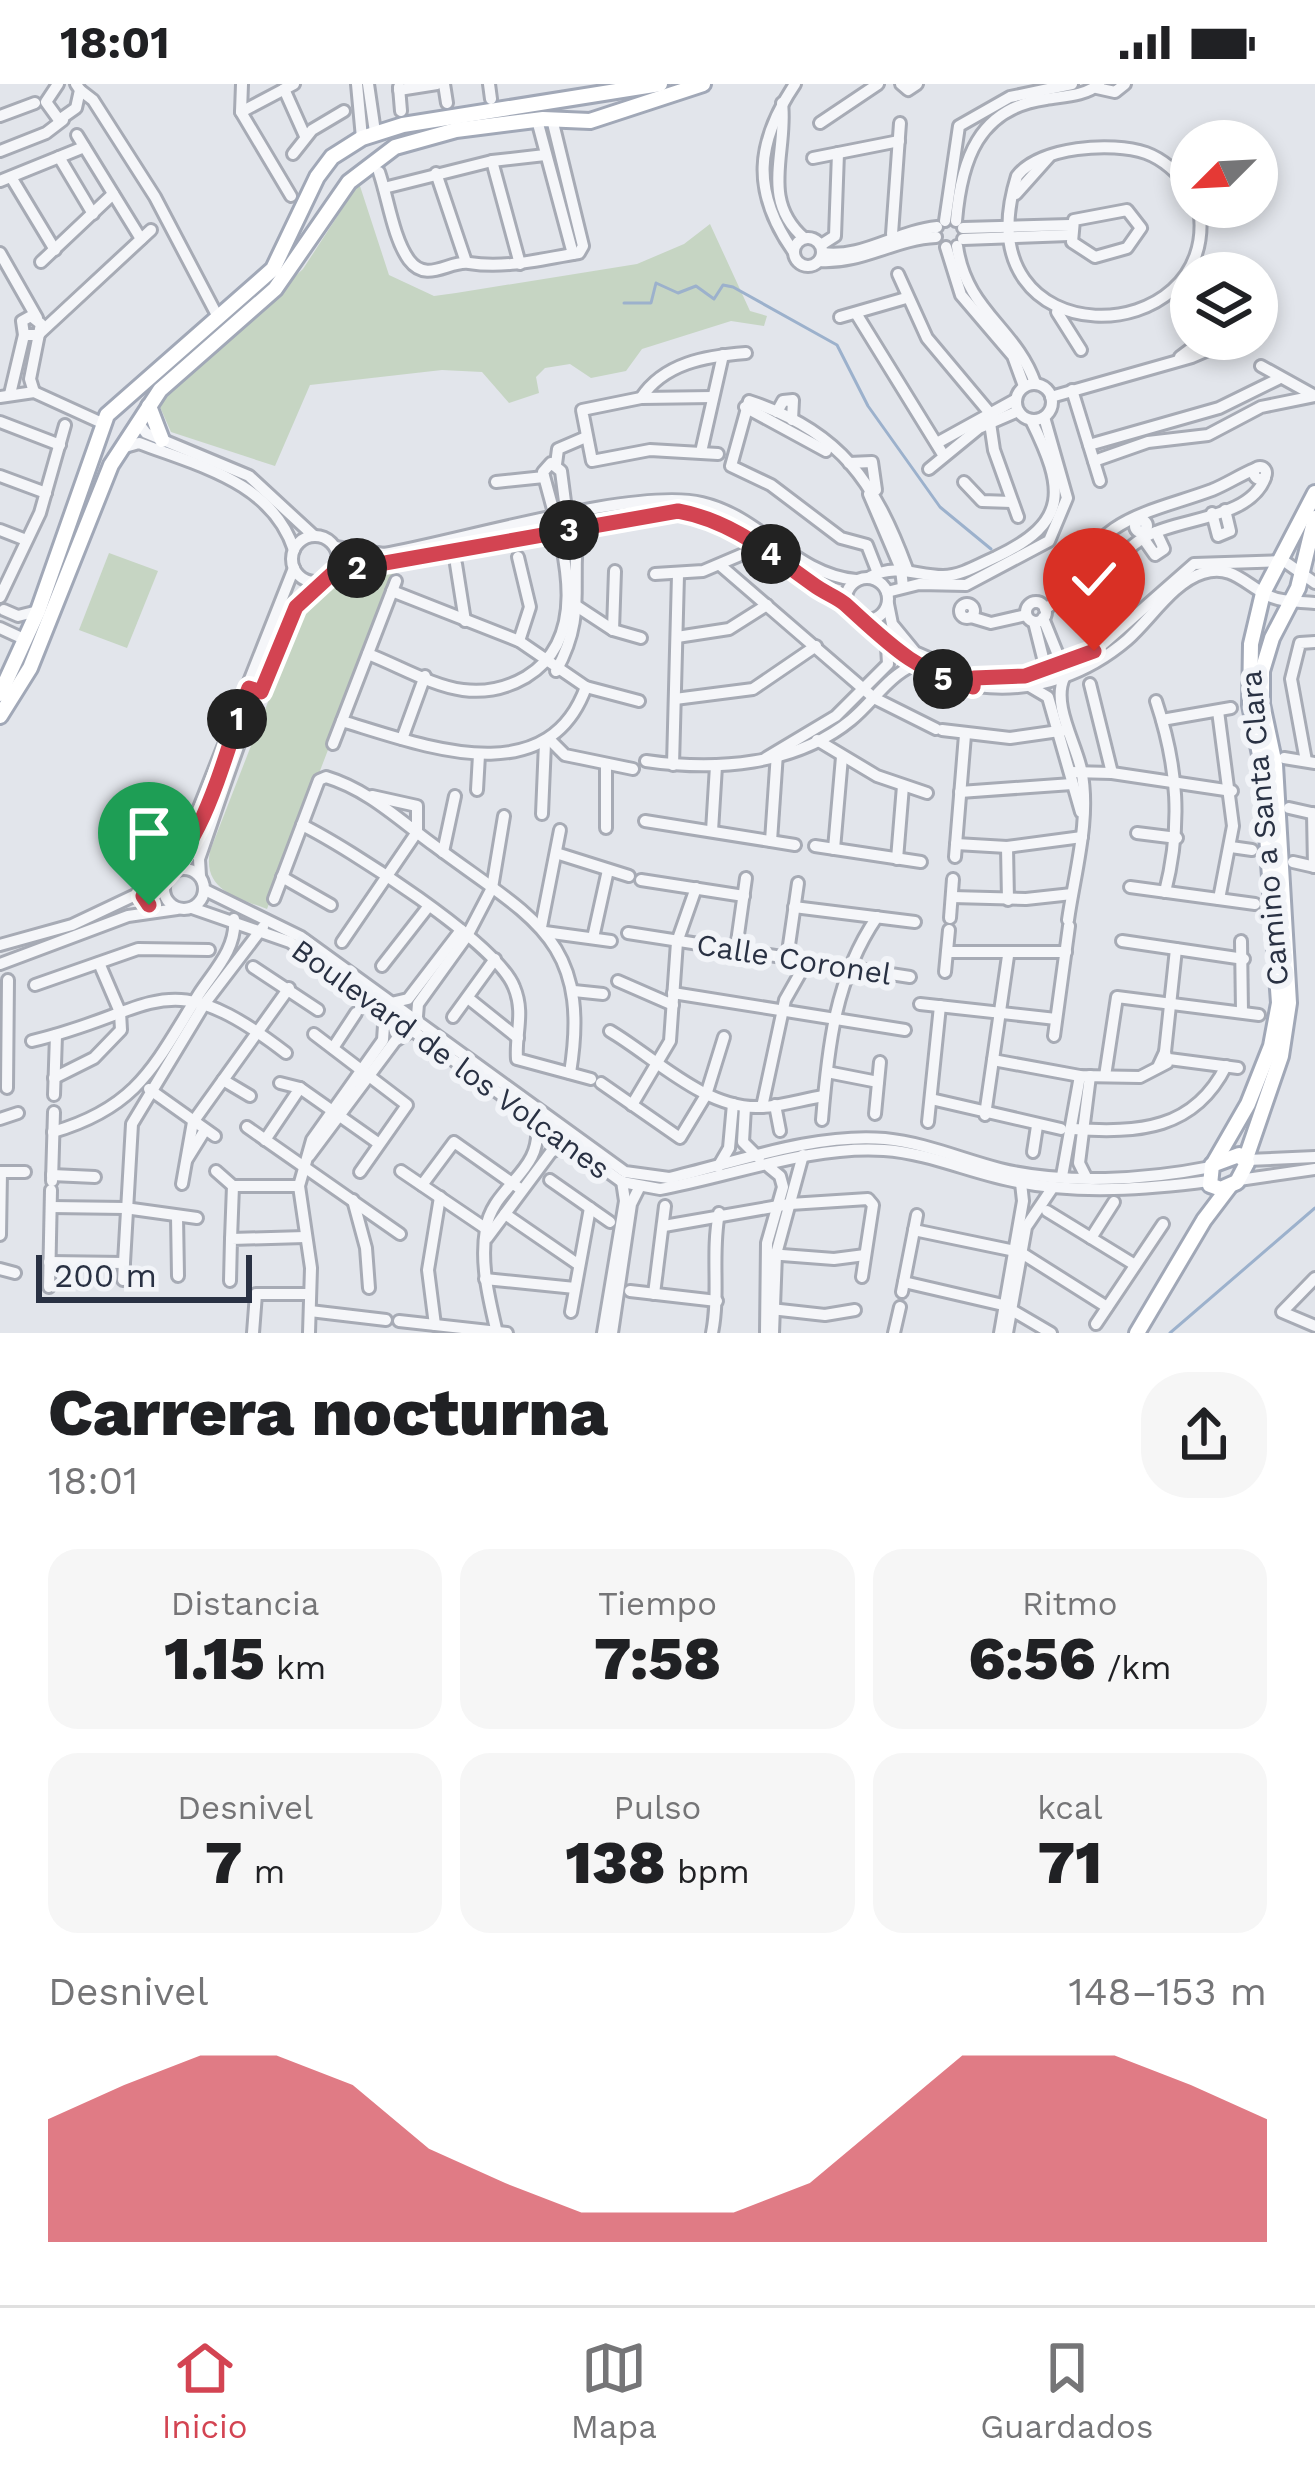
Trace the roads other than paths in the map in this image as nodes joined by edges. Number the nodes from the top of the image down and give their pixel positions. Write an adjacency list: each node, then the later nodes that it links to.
1 (58, 84): 23 (street)
2 (242, 84): 26 (street)
3 (356, 84): 18 (street)
4 (441, 84): 16 (street); 22 (street)
5 (489, 84): 20 (street)
6 (659, 84): 19 (main road)
7 (703, 84): 30 (main road)
8 (795, 84): 45 (street)
9 (878, 84): 33 (street)
10 (901, 84): 11 (street)
11 (917, 84)
12 (1125, 84): 14 (street)
13 (289, 86): 26 (street); 38 (street)
14 (1098, 86): 17 (street)
15 (78, 87): 27 (street); 29 (street)
16 (399, 87): 25 (street)
17 (1067, 88): 35 (street); 36 (street)
18 (365, 93): 37 (street)
19 (605, 93): 21 (main road); 30 (main road)
20 (491, 99)
21 (572, 99): 32 (main road); 37 (main road)
22 (447, 104)
23 (41, 106): 28 (street); 29 (street); 40 (street)
24 (344, 111): 38 (street)
25 (401, 111)
26 (241, 112): 56 (street)
27 (100, 115): 29 (street); 77 (street)
28 (0, 116)
29 (68, 117): 40 (street)
30 (605, 117): 32 (main road)
31 (544, 120): 32 (main road); 43 (street); 49 (main road); 51 (street)
32 (576, 120)
33 (820, 123)
34 (900, 123): 39 (street)
35 (963, 123): 36 (street); 62 (street)
36 (979, 134): 62 (street)
37 (369, 135): 49 (main road); 55 (main road)
38 (305, 136): 42 (street)
39 (899, 141): 41 (street); 63 (street)
40 (0, 148)
41 (838, 153): 46 (street); 68 (street)
42 (293, 154)
43 (545, 155): 47 (street); 51 (street)
44 (59, 157): 52 (street); 54 (street); 58 (street)
45 (769, 158): 64 (street); 66 (street)
46 (813, 158)
47 (492, 161): 50 (street); 71 (street)
48 (1170, 168): 61 (street)
49 (373, 169): 53 (street); 57 (main road)
50 (436, 172): 53 (street); 70 (street)
51 (556, 174): 71 (street)
52 (6, 179): 65 (street)
53 (385, 188): 70 (street)
54 (113, 194): 58 (street); 79 (street)
55 (308, 195): 57 (main road); 77 (main road)
56 (291, 196)
57 (327, 210): 99 (main road)
58 (93, 214): 65 (street)
59 (1199, 228): 78 (street)
60 (1070, 230): 60 (street); 61 (street)
61 (1009, 232): 62 (street); 74 (street)
62 (950, 233): 63 (street); 68 (street); 88 (street)
63 (892, 235): 68 (street)
64 (804, 238): 66 (street); 68 (street)
65 (55, 250): 69 (street)
66 (794, 251): 68 (street)
67 (0, 253): 79 (street)
68 (821, 253)
69 (41, 262)
70 (466, 262): 71 (street)
71 (520, 264)
72 (898, 274): 73 (street)
73 (906, 298): 75 (street); 102 (street)
74 (1056, 311): 78 (street); 80 (street)
75 (857, 315): 76 (street); 109 (street)
76 (840, 317)
77 (215, 320): 96 (main road)
78 (1093, 320): 80 (street)
79 (36, 325): 86 (street); 86 (street)
80 (1073, 333): 81 (street)
81 (1081, 350)
82 (746, 353): 83 (street)
83 (723, 355): 93 (street); 95 (street)
84 (1170, 360): 89 (street)
85 (1261, 366): 87 (street)
86 (23, 379): 90 (street); 91 (street)
87 (1284, 382): 92 (street); 97 (street); 100 (street)
88 (1030, 385): 94 (street); 98 (street)
89 (1072, 390): 94 (street); 112 (street)
90 (34, 392): 91 (street); 104 (street)
91 (5, 396)
92 (1315, 396): 97 (street)
93 (713, 397): 95 (street); 114 (street)
94 (1051, 397): 101 (street)
95 (641, 398): 106 (street)
96 (121, 402): 99 (main road); 104 (main road)
97 (1287, 402): 107 (street)
98 (1017, 406): 101 (street); 102 (street)
99 (144, 417): 108 (main road); 113 (main road)
100 (1190, 417): 107 (street); 112 (street)
101 (1038, 418): 115 (street)
102 (983, 420): 109 (street); 117 (street); 124 (street)
103 (0, 422): 111 (street)
104 (102, 423): 110 (main road)
105 (65, 425): 111 (street)
106 (586, 437): 114 (street); 119 (street)
107 (1193, 439): 118 (street)
108 (162, 440): 135 (street)
109 (942, 440): 117 (street)
110 (99, 443): 113 (main road); 178 (main road)
111 (60, 445): 128 (street)
112 (1089, 445): 118 (street)
113 (122, 451): 139 (street); 210 (main road)
114 (701, 452): 116 (street)
115 (1050, 453): 157 (street); 166 (street)
116 (718, 454)
117 (944, 456): 121 (street)
118 (1094, 460): 125 (street)
119 (556, 464): 123 (street); 136 (street)
120 (848, 464): 130 (street); 130 (street); 140 (street)
121 (929, 469)
122 (0, 476): 128 (street)
123 (544, 477): 126 (street); 136 (street)
124 (1002, 477): 131 (street); 132 (street)
125 (1100, 481)
126 (496, 482)
127 (964, 482): 131 (street)
128 (46, 493): 142 (street)
129 (1315, 494): 148 (main road, Camino a Santa Clara)
130 (874, 495): 140 (street)
131 (977, 496): 132 (street)
132 (1012, 502): 133 (street)
133 (1018, 518)
134 (1315, 518): 155 (main road, Camino a Santa Clara)
135 (299, 522): 139 (street); 141 (street)
136 (567, 528): 145 (street); 153 (street); 160 (street); 169 (street); 174 (street)
137 (1144, 529): 137 (street); 161 (street); 164 (street)
138 (0, 530): 142 (street)
139 (288, 531): 144 (street)
140 (875, 534): 157 (street); 157 (street)
141 (314, 536): 143 (street); 144 (street)
142 (26, 540): 170 (street)
143 (335, 548): 145 (street); 156 (street)
144 (294, 550): 152 (street)
145 (352, 552): 153 (street)
146 (743, 554): 150 (street)
147 (518, 557): 188 (street)
148 (1278, 561): 151 (street); 155 (street); 167 (main road, Camino a Santa Clara)
149 (456, 564): 181 (street)
150 (720, 565): 159 (street); 175 (street)
151 (1232, 566): 167 (street); 197 (street)
152 (294, 568): 162 (street); 165 (street)
153 (354, 568): 156 (street)
154 (615, 571): 184 (street)
155 (1302, 571): 163 (street); 172 (main road, Camino a Santa Clara)
156 (334, 572): 162 (street)
157 (883, 573): 160 (street); 166 (street); 171 (street); 176 (street)
158 (655, 574): 159 (street)
159 (679, 575): 185 (street)
160 (833, 578): 169 (street)
161 (1100, 580): 164 (street); 164 (street)
162 (319, 582): 168 (street)
163 (1315, 583)
164 (1082, 585): 177 (street)
165 (288, 587): 168 (street); 203 (street)
166 (902, 587): 171 (street)
167 (1262, 592): 172 (street); 434 (main road, Camino a Santa Clara)
168 (303, 595): 203 (street)
169 (827, 595): 176 (street)
170 (2, 597): 178 (street); 183 (street)
171 (887, 598): 180 (street); 182 (street)
172 (1293, 602): 173 (street); 419 (main road, Camino a Santa Clara)
173 (1315, 603)
174 (573, 604): 184 (street); 194 (street)
175 (767, 605): 185 (street); 191 (street)
176 (846, 605): 180 (street)
177 (1035, 610): 179 (street); 196 (street); 197 (street)
178 (38, 611): 187 (main road)
179 (972, 612)
180 (864, 620): 189 (street)
181 (465, 621): 188 (street); 192 (street)
182 (892, 624): 189 (street); 199 (street)
183 (0, 627): 187 (street)
184 (613, 630): 186 (street)
185 (676, 637): 207 (street)
186 (641, 638)
187 (26, 640): 205 (main road)
188 (519, 640): 194 (street)
189 (882, 641): 193 (street); 195 (street)
190 (1315, 642): 224 (street)
191 (816, 646): 204 (street); 207 (street)
192 (368, 654): 198 (street); 212 (street)
193 (914, 665): 195 (street); 199 (street)
194 (551, 667): 198 (street); 201 (street)
195 (893, 668): 204 (street)
196 (1046, 670): 197 (street); 199 (street)
197 (1063, 672): 202 (street); 206 (street)
198 (425, 676): 216 (street)
199 (974, 682): 202 (street)
200 (1090, 684): 230 (street)
201 (586, 687): 208 (street); 217 (street)
202 (1030, 687): 206 (street)
203 (255, 690): 225 (street)
204 (870, 693): 214 (street); 215 (street)
205 (0, 694)
206 (1054, 695): 213 (street)
207 (675, 699): 226 (street)
208 (639, 700)
209 (1156, 701): 211 (street)
210 (0, 716)
211 (1162, 720): 232 (street); 235 (street)
212 (342, 721): 216 (street); 218 (street)
213 (1065, 731): 214 (street); 231 (street)
214 (965, 735): 236 (street)
215 (815, 736): 220 (street); 221 (street)
216 (402, 739): 219 (street)
217 (548, 741): 219 (street); 228 (street); 241 (street)
218 (333, 744)
219 (479, 754): 234 (street)
220 (774, 755): 227 (street); 253 (street)
221 (842, 758): 233 (street); 258 (street)
222 (1284, 758): 224 (street)
223 (646, 761): 226 (street)
224 (1311, 762)
225 (226, 765): 262 (street); 263 (street)
226 (673, 765): 227 (street)
227 (716, 766): 248 (street)
228 (606, 767): 229 (street); 246 (street)
229 (633, 769)
230 (1112, 772): 231 (street); 232 (street)
231 (1075, 775): 236 (street); 251 (street)
232 (1176, 782): 235 (street); 252 (street)
233 (903, 786): 237 (street); 264 (street)
234 (477, 790)
235 (1232, 791): 257 (street)
236 (960, 792): 256 (street)
237 (927, 793)
238 (372, 796): 245 (street); 249 (street); 249 (street)
239 (455, 796): 260 (street)
240 (1288, 808): 242 (street)
241 (542, 814)
242 (1314, 814): 267 (street)
243 (504, 816): 276 (street)
244 (645, 820): 248 (street)
245 (302, 825): 271 (street); 272 (street)
246 (606, 829)
247 (560, 830): 261 (street)
248 (712, 831): 253 (street)
249 (416, 832): 260 (street); 272 (street)
250 (1137, 833): 252 (street)
251 (1082, 837): 256 (street); 281 (street)
252 (1177, 838): 280 (street)
253 (771, 841): 254 (street)
254 (795, 844)
255 (814, 846): 258 (street)
256 (1007, 847): 287 (street)
257 (1231, 847): 259 (street); 286 (street)
258 (834, 849): 264 (street)
259 (1252, 850)
260 (442, 852): 276 (street)
261 (556, 853): 268 (street); 300 (street)
262 (185, 854): 263 (street); 269 (street)
263 (199, 859): 270 (street)
264 (897, 859): 265 (street)
265 (921, 862)
266 (1293, 862): 267 (street)
267 (1314, 867)
268 (608, 870): 278 (street); 305 (street)
269 (170, 876): 270 (street); 282 (street); 294 (street)
270 (200, 876): 279 (street)
271 (282, 877): 285 (street); 289 (street)
272 (386, 877): 293 (street); 311 (street)
273 (746, 878): 283 (street)
274 (953, 879): 284 (street)
275 (798, 883): 291 (street)
276 (492, 887): 300 (street); 301 (street)
277 (1130, 887): 280 (street)
278 (696, 888): 283 (street); 312 (street)
279 (205, 890): 290 (street, Boulevard de los Volcanes); 292 (street)
280 (1165, 892): 286 (street)
281 (1072, 894): 287 (street); 318 (street)
282 (143, 896): 295 (street); 306 (street)
283 (744, 896): 316 (street)
284 (952, 896): 287 (street); 317 (street)
285 (274, 899)
286 (1219, 899): 288 (street)
287 (1008, 900)
288 (1255, 904)
289 (331, 905)
290 (215, 907): 292 (street, Boulevard de los Volcanes); 297 (street, Boulevard de los Volcanes); 299 (street, Boulevard de los Volcanes)
291 (794, 907): 296 (street); 322 (street)
292 (192, 908): 294 (street)
293 (428, 908): 301 (street); 327 (street)
294 (177, 909): 295 (street)
295 (151, 910): 319 (street)
296 (877, 917): 298 (street); 329 (street)
297 (234, 919): 299 (street, Boulevard de los Volcanes); 304 (street)
298 (915, 922)
299 (265, 924): 307 (street); 344 (street, Boulevard de los Volcanes)
300 (543, 929): 305 (street); 336 (street)
301 (464, 932): 321 (street); 355 (street)
302 (0, 933): 306 (street)
303 (628, 933): 312 (street, Calle Coronel)
304 (235, 934): 307 (street); 340 (street)
305 (593, 938): 308 (street)
306 (15, 940): 313 (street); 319 (street)
307 (249, 940): 340 (street)
308 (611, 941)
309 (1122, 941): 314 (street)
310 (1241, 941): 323 (street)
311 (342, 942)
312 (677, 942): 316 (street, Calle Coronel); 339 (street)
313 (0, 945)
314 (1176, 949): 323 (street); 341 (street)
315 (208, 950): 324 (street)
316 (736, 950): 322 (street, Calle Coronel)
317 (947, 952): 320 (street); 330 (street)
318 (1066, 952): 320 (street); 354 (street)
319 (20, 955): 326 (street)
320 (1008, 956): 350 (street)
321 (495, 958): 338 (street); 364 (street)
322 (787, 959): 325 (street, Calle Coronel)
323 (1244, 959): 349 (street)
324 (99, 963): 334 (street); 347 (street)
325 (806, 963): 329 (street, Calle Coronel); 346 (street)
326 (0, 964)
327 (382, 966)
328 (253, 967): 335 (street)
329 (846, 968): 331 (street, Calle Coronel); 353 (street)
330 (945, 972)
331 (910, 977)
332 (8, 980): 372 (street)
333 (618, 981): 339 (street)
334 (35, 985)
335 (289, 988): 345 (street); 357 (street)
336 (574, 991): 337 (street); 375 (street)
337 (603, 994)
338 (468, 998): 352 (street); 364 (street)
339 (673, 999): 346 (street); 368 (street)
340 (201, 1001): 347 (street); 357 (street); 382 (street)
341 (1170, 1001): 349 (street); 370 (street); 377 (street)
342 (920, 1004): 343 (street)
343 (940, 1006): 350 (street); 389 (street)
344 (388, 1007): 355 (street, Boulevard de los Volcanes); 355 (street); 356 (street)
345 (318, 1010)
346 (782, 1010): 353 (street); 392 (street)
347 (120, 1012): 361 (street); 378 (street)
348 (356, 1012): 366 (street)
349 (1242, 1012): 351 (street)
350 (1000, 1013): 354 (street); 369 (street)
351 (1259, 1015)
352 (453, 1017)
353 (835, 1019): 358 (street); 374 (street)
354 (1056, 1019): 362 (street)
355 (411, 1020): 356 (street); 373 (street); 400 (street, Boulevard de los Volcanes); 411 (street, Boulevard de los Volcanes)
356 (387, 1029): 373 (street)
357 (256, 1030): 367 (street); 379 (street)
358 (905, 1030)
359 (610, 1031): 368 (street)
360 (314, 1034): 366 (street)
361 (56, 1035): 365 (street); 378 (street)
362 (1054, 1036)
363 (724, 1037): 386 (street)
364 (518, 1038): 375 (street)
365 (32, 1040)
366 (333, 1048): 373 (street)
367 (286, 1052)
368 (661, 1060): 386 (street); 390 (street)
369 (993, 1060): 376 (street); 398 (street)
370 (1164, 1060): 377 (street); 407 (street)
371 (880, 1062): 380 (street)
372 (3, 1064): 383 (street)
373 (366, 1072): 396 (street); 412 (street)
374 (827, 1072): 380 (street); 388 (street)
375 (570, 1073): 390 (street)
376 (1085, 1076): 377 (street); 407 (street)
377 (1105, 1076)
378 (55, 1078): 385 (street)
379 (224, 1080): 387 (street); 402 (street)
380 (878, 1082): 397 (street)
381 (280, 1083): 384 (street)
382 (147, 1087): 393 (street); 402 (street); 404 (street)
383 (7, 1088)
384 (300, 1088): 396 (street); 410 (street)
385 (54, 1095)
386 (706, 1095): 390 (street); 391 (street)
387 (250, 1096)
388 (824, 1096): 392 (street); 401 (street)
389 (931, 1099): 398 (street); 403 (street)
390 (632, 1105)
391 (739, 1106): 392 (street); 414 (street); 415 (street)
392 (768, 1106): 408 (street)
393 (115, 1107): 404 (street); 409 (street)
394 (53, 1112): 409 (street)
395 (18, 1113): 399 (street)
396 (336, 1114): 412 (street); 420 (street)
397 (875, 1114)
398 (985, 1115): 405 (street)
399 (0, 1119)
400 (536, 1120): 411 (street, Boulevard de los Volcanes); 413 (street)
401 (822, 1120)
402 (193, 1122): 421 (street); 421 (street)
403 (928, 1122)
404 (132, 1124): 458 (street)
405 (1037, 1126): 407 (street); 416 (street)
406 (247, 1127): 410 (street)
407 (1072, 1129): 423 (street)
408 (780, 1131)
409 (53, 1132): 441 (street)
410 (265, 1140): 420 (street)
411 (573, 1141): 413 (street); 438 (street, Boulevard de los Volcanes)
412 (378, 1143): 431 (street)
413 (546, 1148): 449 (street)
414 (746, 1148): 415 (street); 422 (street)
415 (728, 1151): 425 (street)
416 (1033, 1151)
417 (803, 1153): 422 (street, Boulevard de los Volcanes); 432 (street); 433 (street, Boulevard de los Volcanes)
418 (1315, 1157): 424 (street)
419 (1246, 1159): 424 (street); 434 (main road); 445 (main road, Camino a Santa Clara)
420 (307, 1160): 448 (street); 453 (street)
421 (185, 1162): 444 (street)
422 (764, 1162): 425 (street, Boulevard de los Volcanes); 435 (street); 451 (street, Boulevard de los Volcanes)
423 (1074, 1163): 436 (street); 439 (street)
424 (1298, 1164): 426 (street); 445 (street)
425 (718, 1167): 438 (street, Boulevard de los Volcanes)
426 (1315, 1169)
427 (216, 1171): 447 (street)
428 (401, 1171): 446 (street)
429 (1, 1172): 430 (street); 465 (street)
430 (25, 1172)
431 (360, 1172)
432 (796, 1174): 435 (street); 455 (street)
433 (1002, 1174): 436 (street, Boulevard de los Volcanes); 442 (street, Boulevard de los Volcanes)
434 (1211, 1174): 443 (street, Boulevard de los Volcanes); 445 (main road); 468 (main road, Camino a Santa Clara)
435 (780, 1175): 455 (street)
436 (1063, 1176): 439 (street, Boulevard de los Volcanes)
437 (95, 1177): 441 (street)
438 (623, 1177): 451 (street, Boulevard de los Volcanes); 521 (street)
439 (1086, 1177): 443 (street, Boulevard de los Volcanes)
440 (550, 1180): 459 (street)
441 (52, 1182): 457 (street)
442 (1021, 1183): 450 (street, Boulevard de los Volcanes); 480 (street)
443 (1118, 1183): 450 (street, Boulevard de los Volcanes)
444 (182, 1184)
445 (1234, 1184): 468 (main road, Camino a Santa Clara)
446 (422, 1185): 449 (street); 452 (street)
447 (233, 1186): 448 (street); 479 (street)
448 (299, 1186): 477 (street)
449 (518, 1187): 462 (street); 474 (street)
450 (1053, 1187): 480 (street)
451 (639, 1188): 522 (street)
452 (440, 1197): 474 (street); 489 (street)
453 (353, 1200): 475 (street); 498 (street)
454 (1114, 1202): 467 (street)
455 (785, 1205): 461 (street); 481 (street); 482 (street)
456 (665, 1206): 472 (street)
457 (51, 1208): 458 (street); 483 (street)
458 (125, 1208): 464 (street); 484 (street)
459 (590, 1208): 469 (street); 485 (street)
460 (1047, 1211): 470 (street)
461 (719, 1213): 472 (street); 503 (street)
462 (505, 1214): 474 (street); 485 (street)
463 (917, 1215): 473 (street)
464 (177, 1216): 466 (street); 491 (street)
465 (0, 1217): 476 (street)
466 (197, 1218)
467 (1103, 1220): 470 (street); 478 (street)
468 (1204, 1220): 527 (main road, Camino a Santa Clara)
469 (610, 1222)
470 (1067, 1223): 478 (street)
471 (1162, 1224): 486 (street)
472 (664, 1226): 502 (street)
473 (914, 1230): 480 (street); 505 (street)
474 (488, 1233): 493 (street)
475 (400, 1234)
476 (0, 1235)
477 (305, 1238): 479 (street); 501 (street)
478 (1091, 1238): 486 (street)
479 (232, 1239): 496 (street)
480 (1015, 1252): 505 (street); 506 (street)
481 (771, 1254): 482 (street); 507 (street)
482 (865, 1255): 492 (street)
483 (50, 1262): 484 (street); 497 (street)
484 (124, 1263): 495 (street)
485 (579, 1265): 499 (street)
486 (1135, 1265): 506 (street)
487 (411, 1268): 489 (street)
488 (0, 1269): 490 (street)
489 (428, 1270): 513 (street)
490 (15, 1273)
491 (178, 1276)
492 (862, 1277)
493 (485, 1279): 499 (street); 515 (street)
494 (1315, 1279): 514 (street)
495 (123, 1280)
496 (230, 1281)
497 (49, 1288)
498 (369, 1288)
499 (575, 1288): 510 (street)
500 (630, 1291): 502 (street)
501 (310, 1294): 509 (street); 517 (street)
502 (654, 1294): 503 (street)
503 (717, 1301): 523 (street)
504 (900, 1307): 516 (street)
505 (1008, 1307): 525 (street); 526 (street)
506 (1107, 1307): 512 (street)
507 (772, 1309): 508 (street); 524 (street)
508 (855, 1310)
509 (310, 1311): 511 (street); 518 (street)
510 (571, 1312)
511 (365, 1318): 513 (street); 519 (street)
512 (1096, 1324)
513 (435, 1325): 515 (street)
514 (1315, 1326)
515 (497, 1332): 520 (street)
516 (898, 1332)
517 (253, 1333)
518 (309, 1333)
519 (363, 1333)
520 (507, 1333)
521 (603, 1333)
522 (612, 1333)
523 (712, 1333)
524 (770, 1333)
525 (1004, 1333)
526 (1051, 1333)
527 (1137, 1333)

